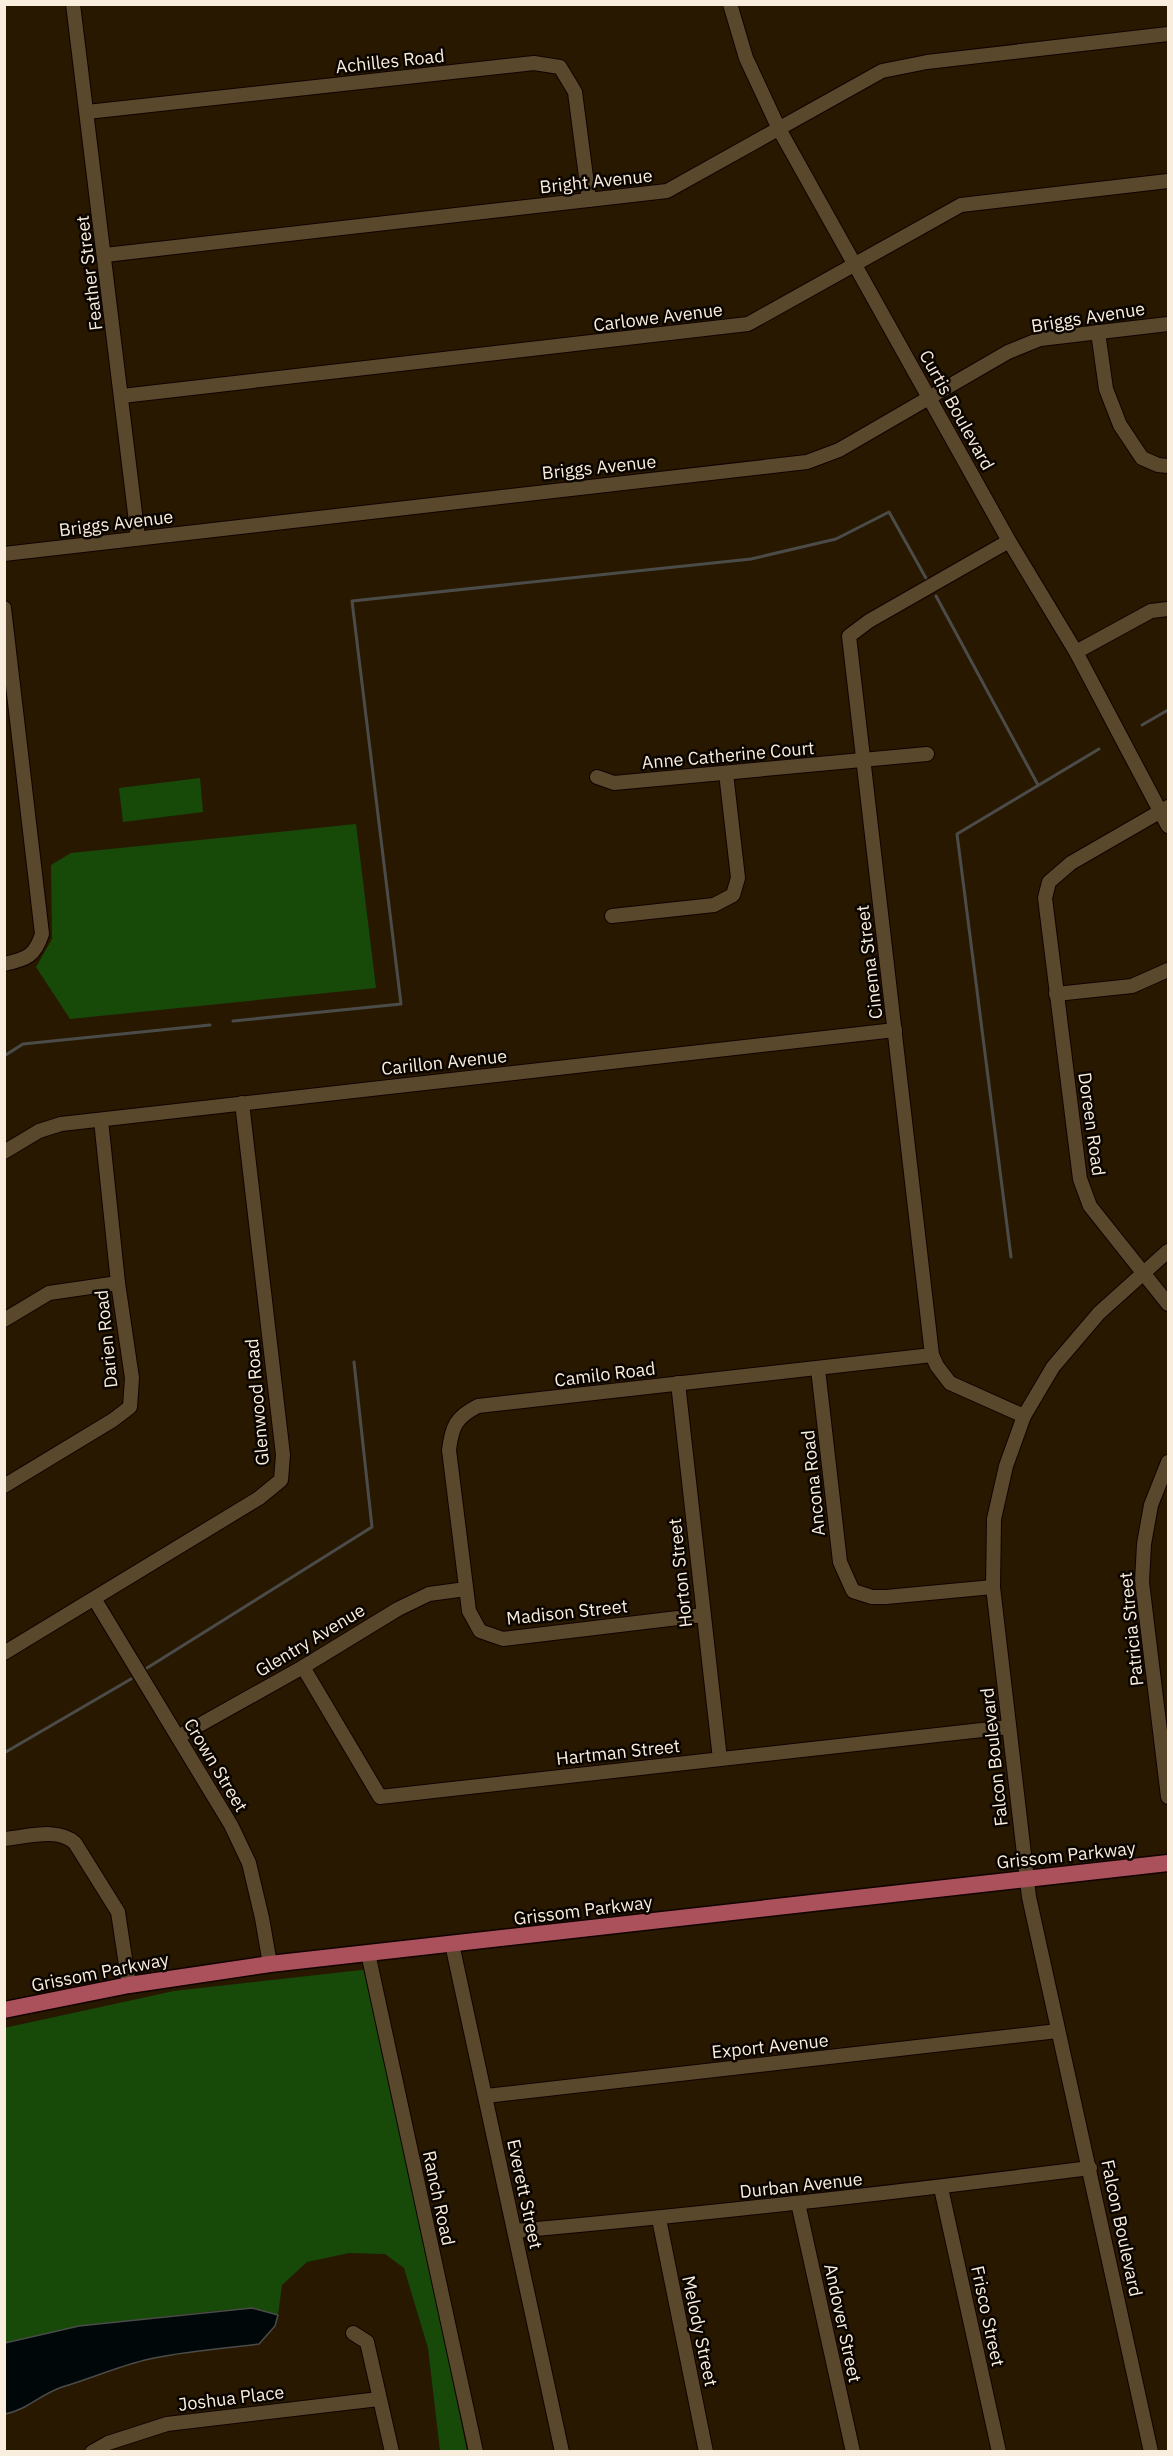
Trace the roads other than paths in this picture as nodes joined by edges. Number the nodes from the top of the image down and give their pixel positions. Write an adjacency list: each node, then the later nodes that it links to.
1 (73, 4): 4 (street, Feather Street)
2 (730, 4): 5 (street, Curtis Boulevard)
3 (1168, 34): 5 (street, Bright Avenue)
4 (87, 112): 7 (street, Achilles Road); 8 (street, Feather Street)
5 (779, 129): 7 (street, Bright Avenue); 9 (street, Curtis Boulevard)
6 (1168, 181): 9 (street, Carlowe Avenue)
7 (590, 200): 8 (street, Bright Avenue)
8 (105, 255): 12 (street, Feather Street)
9 (856, 263): 12 (street, Carlowe Avenue); 13 (street, Curtis Boulevard)
10 (1168, 324): 11 (street, Briggs Avenue)
11 (1098, 332): 13 (street, Briggs Avenue); 14 (street)
12 (122, 396): 15 (street, Feather Street)
13 (930, 398): 15 (street, Briggs Avenue); 16 (street, Curtis Boulevard)
14 (1168, 466)
15 (138, 538): 17 (street, Briggs Avenue)
16 (1009, 541): 20 (street, Curtis Boulevard); 22 (street, Cinema Street)
17 (4, 554)
18 (4, 608): 28 (street)
19 (1168, 609): 20 (street)
20 (1076, 652): 25 (street, Curtis Boulevard)
21 (927, 754): 22 (street, Anne Catherine Court)
22 (862, 759): 23 (street, Anne Catherine Court); 31 (street, Cinema Street)
23 (726, 773): 24 (street, Anne Catherine Court); 27 (street)
24 (597, 777)
25 (1164, 809): 26 (street, Curtis Boulevard); 30 (street, Doreen Road)
26 (1168, 826)
27 (612, 915)
28 (4, 964)
29 (1168, 970): 30 (street)
30 (1056, 994): 36 (street, Doreen Road)
31 (895, 1030): 32 (street, Carillon Avenue); 40 (street, Cinema Street)
32 (242, 1103): 33 (street, Carillon Avenue); 48 (street, Glenwood Road)
33 (101, 1120): 34 (street, Carillon Avenue); 37 (street, Darien Road)
34 (4, 1152)
35 (1168, 1251): 36 (street, Falcon Boulevard)
36 (1143, 1272): 38 (street, Doreen Road); 43 (street, Falcon Boulevard)
37 (118, 1283): 39 (street); 45 (street, Darien Road)
38 (1168, 1304)
39 (4, 1320)
40 (932, 1355): 41 (street, Camilo Road); 43 (street, Cinema Street)
41 (819, 1369): 42 (street, Camilo Road); 46 (street, Ancona Road)
42 (678, 1383): 47 (street, Camilo Road); 49 (street, Horton Street)
43 (1024, 1416): 46 (street, Falcon Boulevard)
44 (1168, 1462): 55 (street, Patricia Street)
45 (4, 1486)
46 (993, 1587): 52 (street, Falcon Boulevard)
47 (466, 1589): 49 (street, Madison Street); 51 (street, Glentry Avenue)
48 (95, 1600): 50 (street, Glenwood Road); 53 (street, Crown Street)
49 (703, 1615): 54 (street, Horton Street)
50 (4, 1653)
51 (303, 1667): 53 (street, Glentry Avenue); 54 (street, Hartman Street)
52 (1009, 1726): 54 (street, Hartman Street); 58 (street, Falcon Boulevard)
53 (178, 1737): 61 (street, Crown Street)
54 (720, 1759)
55 (1168, 1797)
56 (4, 1839): 62 (street)
57 (1168, 1863): 58 (main road, Grissom Parkway)
58 (1026, 1878): 59 (main road, Grissom Parkway); 64 (street, Falcon Boulevard)
59 (452, 1944): 60 (main road, Grissom Parkway); 65 (street, Everett Street)
60 (368, 1953): 61 (main road, Grissom Parkway); 75 (street, Ranch Road)
61 (270, 1964): 62 (main road, Grissom Parkway)
62 (129, 1984): 63 (main road, Grissom Parkway)
63 (4, 2010)
64 (1059, 2031): 65 (street, Export Avenue); 66 (street, Falcon Boulevard)
65 (486, 2096): 70 (street, Everett Street)
66 (1090, 2169): 67 (street, Durban Avenue); 80 (street, Falcon Boulevard)
67 (941, 2188): 68 (street, Durban Avenue); 79 (street, Frisco Street)
68 (798, 2203): 69 (street, Durban Avenue); 78 (street, Andover Street)
69 (659, 2219): 70 (street, Durban Avenue); 77 (street, Melody Street)
70 (515, 2231): 76 (street, Everett Street)
71 (352, 2333): 72 (street)
72 (379, 2399): 73 (street, Joshua Place); 74 (street)
73 (92, 2451)
74 (392, 2451)
75 (476, 2451)
76 (562, 2451)
77 (706, 2451)
78 (853, 2451)
79 (999, 2451)
80 (1152, 2451)

